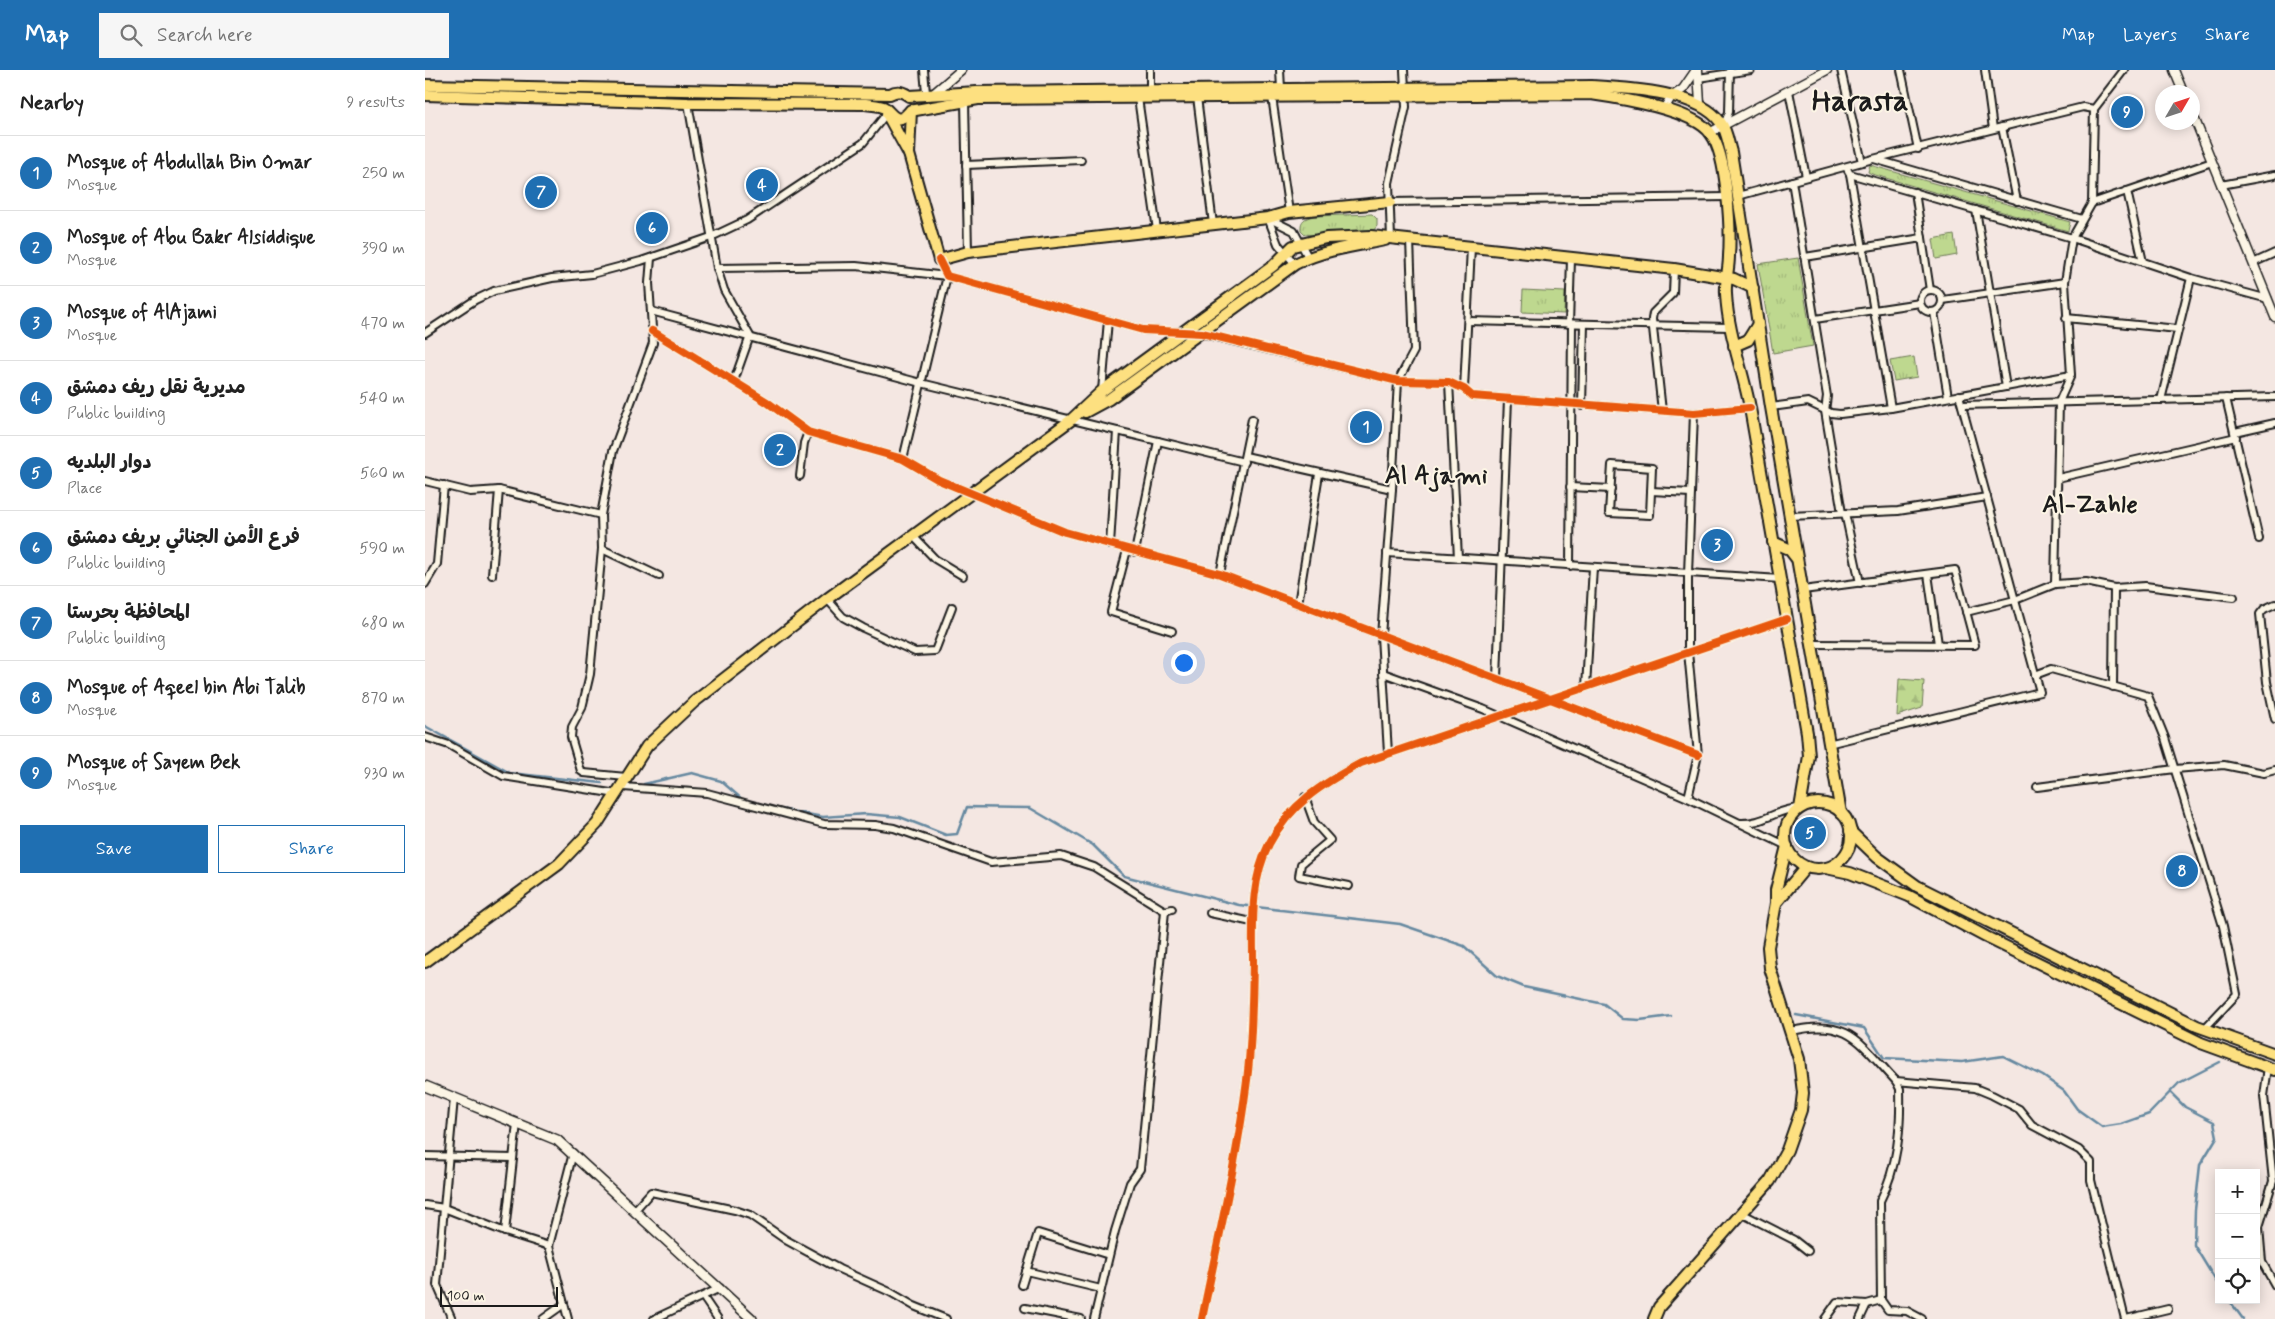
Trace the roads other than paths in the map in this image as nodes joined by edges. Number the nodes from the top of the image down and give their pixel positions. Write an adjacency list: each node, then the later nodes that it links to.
1 (924, 70): 21 (street)
2 (961, 70): 21 (street)
3 (1150, 70): 22 (street)
4 (1280, 70): 17 (street)
5 (1404, 70): 19 (street)
6 (1751, 70): 13 (street)
7 (1827, 70): 18 (street)
8 (1841, 70): 45 (street)
9 (1901, 70): 41 (street)
10 (1985, 70): 38 (street)
11 (2124, 70): 32 (street)
12 (2174, 70): 16 (street)
13 (1730, 71): 14 (street); 36 (street)
14 (1697, 72): 27 (street); 31 (street)
15 (425, 85): 20 (main road)
16 (2180, 85)
17 (1281, 89): 19 (main road); 22 (main road)
18 (1789, 91): 36 (street); 51 (street)
19 (1405, 92): 26 (main road); 27 (main road); 33 (main road); 58 (street)
20 (890, 94): 24 (main road); 34 (main road)
21 (929, 94): 22 (main road); 24 (main road)
22 (1150, 94): 25 (main road); 28 (main road)
23 (425, 95): 30 (main road)
24 (909, 96): 35 (main road)
25 (1197, 97): 26 (main road); 64 (street)
26 (1272, 97): 61 (street)
27 (1671, 97): 31 (main road); 33 (street)
28 (1138, 98): 29 (main road); 65 (street)
29 (965, 102): 35 (main road); 47 (street)
30 (689, 103): 34 (main road); 66 (street)
31 (1700, 104): 36 (main road)
32 (2094, 108): 37 (street); 59 (street)
33 (1664, 109): 40 (main road)
34 (886, 110): 35 (main road); 42 (main road); 66 (street)
35 (910, 111): 42 (main road)
36 (1723, 126): 40 (street); 56 (main road)
37 (2002, 127): 38 (street); 57 (street)
38 (1993, 130): 41 (street)
39 (2199, 130): 46 (street)
40 (1711, 132): 56 (main road)
41 (1917, 149): 43 (street)
42 (909, 154): 81 (main road)
43 (1873, 159): 45 (street); 57 (street)
44 (1081, 160): 47 (street)
45 (1862, 162): 48 (street)
46 (2212, 162): 53 (street); 54 (street)
47 (966, 165): 74 (street)
48 (1846, 167): 49 (street); 51 (street)
49 (1850, 174): 55 (street); 73 (street)
50 (2275, 175): 53 (street)
51 (1807, 177): 52 (street)
52 (1792, 181): 56 (street); 78 (street)
53 (2221, 185): 83 (street)
54 (2127, 191): 59 (street); 82 (street)
55 (1915, 192): 60 (street); 67 (street)
56 (1733, 196): 58 (street); 88 (main road); 91 (main road)
57 (2017, 201): 63 (street)
58 (1390, 202): 61 (main road); 69 (street)
59 (2092, 203): 63 (street)
60 (1976, 210): 68 (street); 93 (street)
61 (1289, 212): 62 (main road)
62 (1269, 218): 64 (main road); 71 (street); 75 (street)
63 (2082, 219): 68 (street)
64 (1213, 224): 65 (main road)
65 (1157, 230): 74 (main road)
66 (711, 236): 79 (street); 85 (street)
67 (1922, 238): 73 (street); 92 (street)
68 (2072, 238): 82 (street); 90 (street)
69 (1391, 239): 70 (main road); 71 (main road); 77 (main road)
70 (1410, 240): 72 (main road); 119 (street)
71 (1302, 244): 75 (main road); 77 (street)
72 (1471, 247): 80 (main road); 104 (street)
73 (1863, 247): 78 (street); 97 (street)
74 (967, 252): 81 (main road)
75 (1285, 252): 84 (street); 112 (main road)
76 (2275, 253): 83 (street)
77 (1308, 257): 84 (main road)
78 (1805, 257): 102 (street)
79 (651, 258): 98 (street); 113 (street)
80 (1571, 259): 86 (main road); 106 (street)
81 (939, 260): 87 (street)
82 (2143, 262): 89 (street)
83 (2253, 263): 95 (street)
84 (1295, 264): 114 (main road)
85 (717, 268): 87 (street); 115 (street)
86 (1674, 269): 88 (main road); 108 (street)
87 (947, 276): 103 (street); 121 (street)
88 (1727, 277): 91 (main road); 109 (main road)
89 (2191, 278): 95 (street); 110 (street)
90 (2065, 282): 93 (street); 101 (street)
91 (1753, 288): 105 (main road)
92 (1930, 290): 94 (street); 96 (street)
93 (1990, 293): 94 (street); 122 (street)
94 (1943, 300): 99 (street)
95 (2268, 300): 100 (street)
96 (1920, 303): 97 (street); 99 (street)
97 (1874, 310): 102 (street); 137 (street)
98 (651, 311): 111 (street); 115 (street)
99 (1934, 312): 127 (street)
100 (2275, 317)
101 (2067, 318): 110 (street); 117 (street)
102 (1815, 319): 139 (street)
103 (1108, 320): 112 (street); 124 (street)
104 (1468, 321): 106 (street); 123 (street)
105 (1758, 323): 116 (main road); 135 (main road)
106 (1570, 324): 107 (street); 132 (street)
107 (1584, 324): 108 (street); 134 (street)
108 (1652, 326): 109 (street); 138 (street)
109 (1729, 327): 116 (main road)
110 (2178, 329): 130 (street)
111 (653, 331): 118 (street); 164 (street)
112 (1180, 332): 114 (street); 124 (main road)
113 (425, 333)
114 (1202, 333): 119 (street); 142 (main road)
115 (750, 336): 118 (street); 121 (street)
116 (1734, 346): 136 (main road)
117 (2071, 375): 122 (street); 131 (street)
118 (734, 381): 145 (street)
119 (1398, 381): 120 (street); 156 (street)
120 (1449, 382): 123 (street); 174 (street)
121 (921, 383): 142 (street); 148 (street)
122 (2006, 387): 125 (street)
123 (1465, 389): 129 (street)
124 (1103, 391): 142 (main road)
125 (1959, 395): 127 (street); 133 (street)
126 (2275, 396): 128 (street)
127 (1948, 397): 137 (street)
128 (2226, 398): 130 (street); 146 (street)
129 (1508, 399): 132 (street); 175 (street)
130 (2161, 400): 131 (street)
131 (2059, 402): 133 (street); 152 (street)
132 (1571, 405): 134 (street); 155 (street)
133 (1962, 405): 162 (street)
134 (1582, 406): 138 (street)
135 (1771, 406): 139 (street); 165 (main road)
136 (1750, 408): 140 (street); 168 (main road)
137 (1891, 408): 139 (street)
138 (1662, 411): 140 (street)
139 (1825, 411): 163 (street)
140 (1694, 413): 161 (street)
141 (1252, 419): 149 (street)
142 (1071, 420): 144 (street); 160 (main road)
143 (2275, 423): 146 (street)
144 (1117, 431): 147 (street); 169 (street)
145 (808, 432): 148 (street); 151 (street)
146 (2235, 435): 152 (street); 167 (street)
147 (1158, 441): 149 (street); 172 (street)
148 (903, 459): 160 (street)
149 (1244, 459): 150 (street); 179 (street)
150 (1319, 474): 156 (street); 194 (street)
151 (800, 476)
152 (2058, 478): 188 (street)
153 (425, 481): 154 (street)
154 (444, 486): 158 (street); 187 (street)
155 (1571, 487): 157 (street); 177 (street)
156 (1392, 489): 173 (street)
157 (1611, 489): 159 (street); 159 (street)
158 (499, 490): 164 (street); 182 (street)
159 (1651, 491): 161 (street)
160 (973, 492): 166 (main road); 169 (street)
161 (1691, 493): 180 (street)
162 (1987, 496): 163 (street); 193 (street)
163 (1843, 513): 165 (street); 186 (street)
164 (601, 515): 170 (street)
165 (1790, 516): 176 (main road)
166 (913, 536): 184 (street); 192 (main road)
167 (2259, 539)
168 (1773, 542): 176 (main road); 185 (main road)
169 (1110, 545): 171 (street)
170 (602, 549): 183 (street); 218 (street)
171 (1127, 550): 172 (street); 199 (street)
172 (1135, 552): 179 (street)
173 (1387, 553): 174 (street); 200 (street)
174 (1458, 558): 175 (street)
175 (1502, 561): 177 (street); 206 (street)
176 (1798, 564): 190 (main road)
177 (1570, 566): 178 (street)
178 (1593, 567): 180 (street); 207 (street)
179 (1220, 574): 194 (street)
180 (1688, 574): 185 (street); 203 (street)
181 (1928, 574): 186 (street); 197 (street); 202 (street)
182 (492, 575)
183 (659, 576)
184 (963, 576)
185 (1780, 580): 198 (main road)
186 (1860, 583): 190 (street)
187 (425, 584)
188 (2055, 584): 189 (street); 193 (street)
189 (2115, 588): 191 (street); 208 (street)
190 (1803, 590): 201 (main road)
191 (2234, 597)
192 (827, 599): 196 (street); 218 (main road)
193 (2015, 600): 197 (street); 205 (street)
194 (1298, 604): 200 (street)
195 (2275, 604): 211 (street)
196 (952, 607)
197 (1966, 612): 202 (street)
198 (1787, 619): 203 (street); 222 (main road)
199 (1173, 631)
200 (1381, 636): 204 (street); 206 (street)
201 (1812, 644): 202 (street); 213 (main road)
202 (1938, 644)
203 (1688, 652): 207 (street); 215 (street)
204 (1383, 673): 210 (street); 214 (street)
205 (2035, 674): 208 (street); 213 (street)
206 (1497, 678): 209 (street)
207 (1586, 687): 209 (street)
208 (2113, 687): 216 (street)
209 (1553, 699): 210 (street); 215 (street)
210 (1500, 717): 214 (street); 221 (street)
211 (2275, 719)
212 (425, 737): 218 (street)
213 (1829, 744): 223 (main road)
214 (1388, 752): 220 (street)
215 (1698, 755): 221 (street)
216 (2175, 769): 217 (street); 219 (street); 236 (street)
217 (2275, 770)
218 (622, 786): 232 (street); 235 (main road)
219 (2037, 787)
220 (1305, 797): 229 (street); 234 (street)
221 (1688, 798): 224 (street)
222 (1800, 808): 223 (main road); 224 (street); 226 (main road)
223 (1841, 813): 225 (main road)
224 (1735, 822): 226 (street)
225 (1850, 831): 228 (main road); 236 (main road)
226 (1787, 846): 227 (main road); 230 (main road)
227 (1805, 866): 228 (main road); 230 (main road)
228 (1826, 868): 239 (main road)
229 (1349, 886)
230 (1776, 903): 237 (main road)
231 (1172, 909): 232 (street)
232 (1165, 911): 255 (street)
233 (1210, 913): 234 (street)
234 (1252, 922): 276 (street)
235 (425, 962)
236 (2204, 1029): 238 (main road)
237 (1792, 1031): 240 (street); 251 (main road)
238 (2275, 1054)
239 (2272, 1068): 258 (street)
240 (1897, 1081): 262 (street); 281 (street)
241 (425, 1086): 242 (main road)
242 (454, 1098): 243 (main road); 246 (street)
243 (517, 1123): 244 (main road); 247 (street)
244 (573, 1153): 250 (main road); 253 (street)
245 (425, 1156): 246 (street)
246 (449, 1158): 247 (street); 249 (street)
247 (513, 1158): 252 (street)
248 (425, 1205): 249 (street)
249 (444, 1208): 252 (street); 267 (street)
250 (635, 1210): 259 (main road); 273 (street)
251 (1741, 1213): 254 (street); 277 (main road)
252 (505, 1232): 253 (street)
253 (549, 1246): 263 (street)
254 (1808, 1251)
255 (1109, 1255): 256 (street); 260 (street)
256 (1026, 1271): 257 (street); 260 (street)
257 (1022, 1285)
258 (2275, 1285)
259 (720, 1288): 261 (street); 272 (main road)
260 (1101, 1289): 275 (street)
261 (703, 1296): 270 (street); 271 (street)
262 (1881, 1300): 264 (street); 280 (street)
263 (564, 1304): 268 (street); 269 (street)
264 (1867, 1304): 278 (street); 279 (street)
265 (1025, 1308): 274 (street)
266 (2168, 1309): 281 (street)
267 (451, 1319)
268 (543, 1319)
269 (568, 1319)
270 (654, 1319)
271 (718, 1319)
272 (752, 1319)
273 (946, 1319)
274 (1081, 1319)
275 (1094, 1319)
276 (1202, 1319)
277 (1654, 1319)
278 (1825, 1319)
279 (1860, 1319)
280 (1922, 1319)
281 (2125, 1319)

